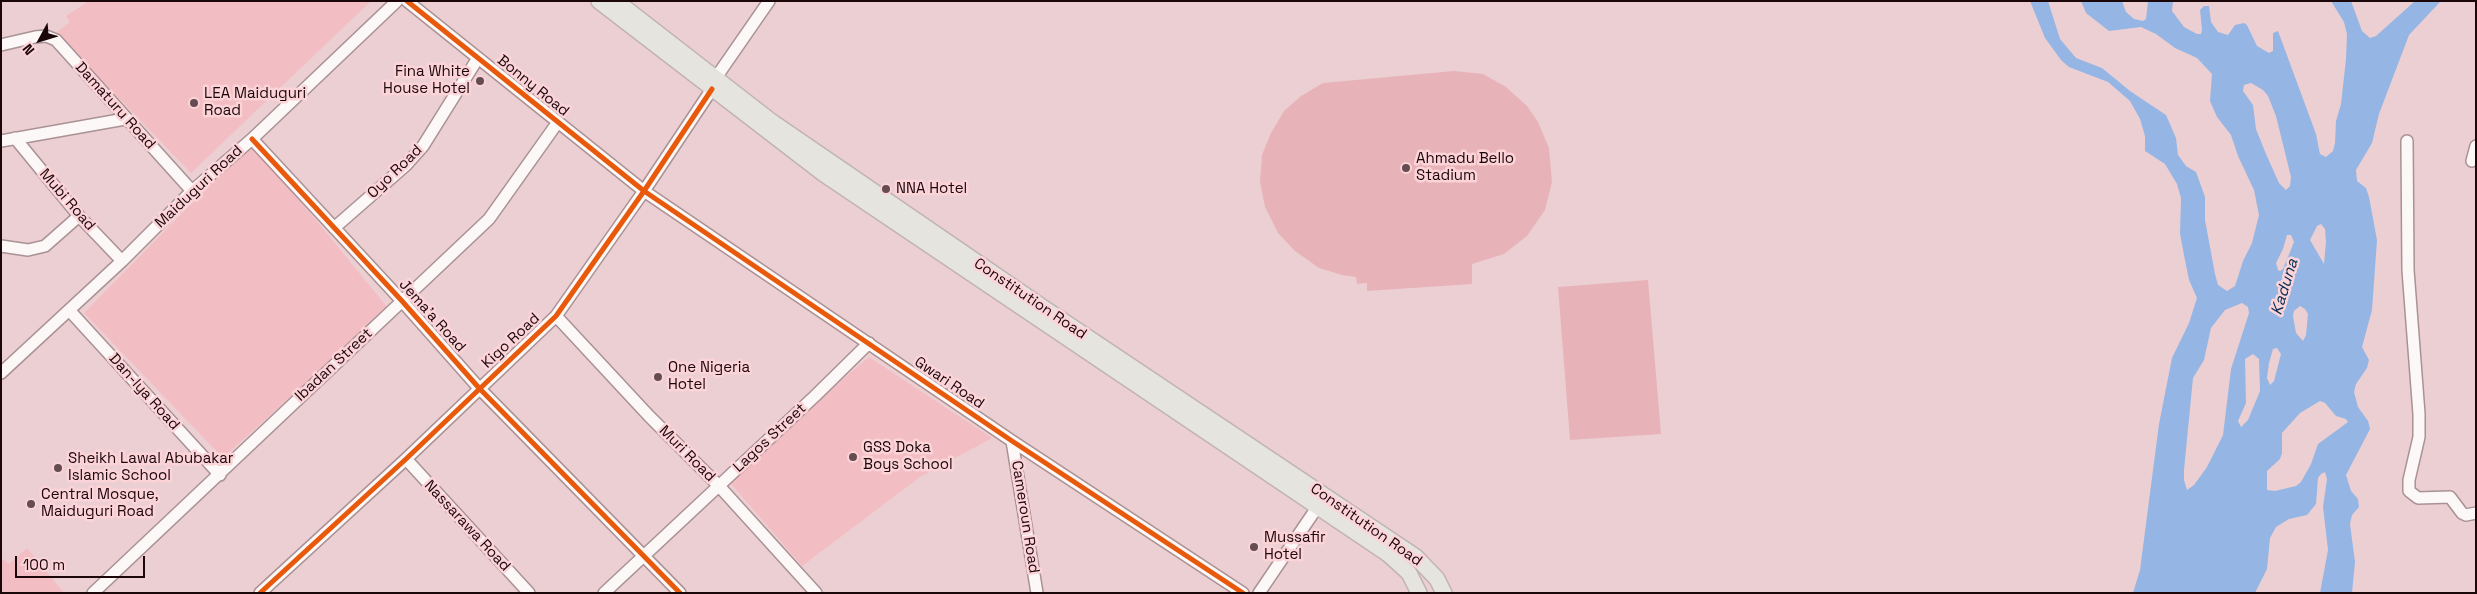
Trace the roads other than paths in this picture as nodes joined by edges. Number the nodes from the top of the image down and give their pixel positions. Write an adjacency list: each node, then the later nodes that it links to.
1 (397, 1): 12 (street, Maiduguri Road)
2 (407, 1): 7 (street, Bonny Road)
3 (598, 1): 8 (main road, Constitution Road)
4 (616, 1): 8 (main road, Constitution Road)
5 (769, 1): 8 (street, Kigo Road)
6 (1, 45): 9 (street, Damaturu Road)
7 (478, 58): 10 (street, Bonny Road); 20 (street, Oyo Road)
8 (714, 84): 18 (street, Kigo Road); 28 (main road, Constitution Road)
9 (125, 119): 11 (street); 17 (street, Damaturu Road)
10 (558, 122): 18 (street, Bonny Road); 23 (street, Ibadan Street)
11 (15, 138): 14 (street); 19 (street, Mubi Road)
12 (252, 139): 17 (street, Maiduguri Road); 20 (street, Jema'a Road)
13 (2407, 141): 35 (street)
14 (1, 142)
15 (2476, 146): 16 (street)
16 (2472, 161)
17 (192, 191): 22 (street, Maiduguri Road)
18 (644, 191): 25 (street, Kigo Road); 26 (street, Gwari Road)
19 (79, 216): 21 (street); 22 (street, Mubi Road)
20 (334, 228): 23 (street, Jema'a Road)
21 (1, 246)
22 (122, 261): 24 (street, Maiduguri Road)
23 (402, 301): 29 (street, Jema'a Road); 32 (street, Ibadan Street)
24 (69, 310): 27 (street, Maiduguri Road); 32 (street, Dan-Iya Road)
25 (556, 316): 29 (street, Kigo Road); 33 (street, Muri Road)
26 (869, 343): 30 (street, Gwari Road); 33 (street, Lagos Street)
27 (1, 373)
28 (1142, 381): 34 (main road, Constitution Road); 48 (main road, Constitution Road)
29 (479, 388): 31 (street, Kigo Road); 36 (street, Jema'a Road)
30 (1012, 442): 37 (street, Gwari Road); 44 (street, Cameroun Road)
31 (406, 459): 39 (street, Kigo Road); 40 (street, Nassarawa Road)
32 (220, 475): 38 (street, Ibadan Street)
33 (719, 486): 36 (street, Lagos Street); 43 (street, Muri Road)
34 (1318, 506): 46 (street); 47 (main road, Constitution Road)
35 (2476, 513)
36 (645, 556): 41 (street, Lagos Street); 42 (street, Jema'a Road)
37 (1240, 592): 45 (street, Gwari Road)
38 (93, 593)
39 (260, 593)
40 (529, 593)
41 (604, 593)
42 (680, 593)
43 (816, 593)
44 (1037, 593)
45 (1221, 593)
46 (1259, 593)
47 (1419, 593)
48 (1444, 593)

